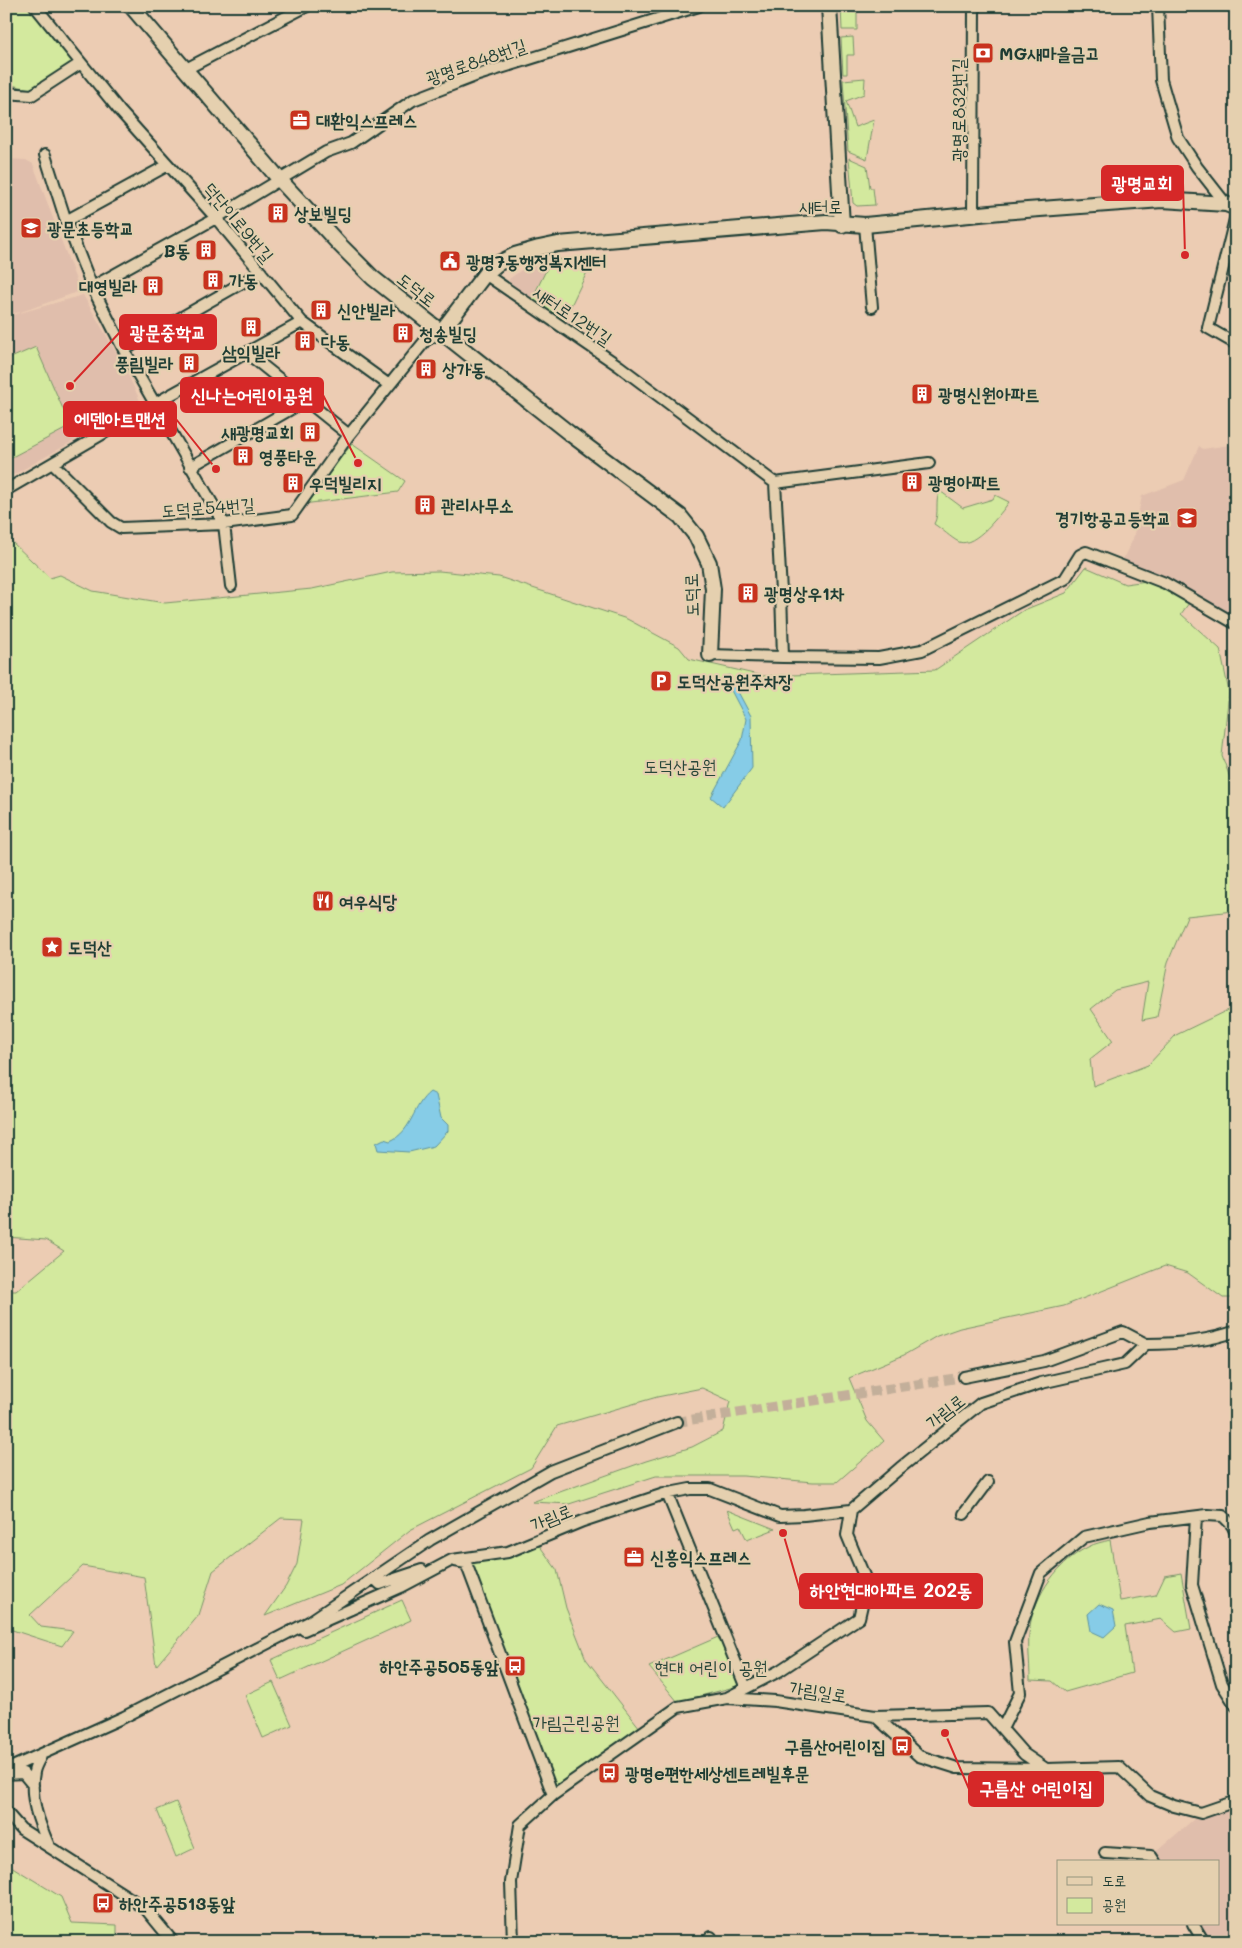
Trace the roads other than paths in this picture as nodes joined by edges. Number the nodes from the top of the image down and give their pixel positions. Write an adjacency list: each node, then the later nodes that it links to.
1 (35, 6): 8 (street, 덕단이로9번길)
2 (131, 6): 9 (street, 도덕로)
3 (307, 6): 9 (street)
4 (699, 6): 13 (street, 광명로848번길)
5 (829, 6): 19 (street)
6 (974, 6): 15 (street, 광명로832번길)
7 (1158, 6): 14 (street)
8 (81, 63): 10 (street); 12 (street, 덕단이로9번길)
9 (186, 69): 13 (street, 도덕로)
10 (6, 93)
11 (44, 155): 18 (street)
12 (168, 165): 17 (street, 덕단이로9번길); 18 (street)
13 (280, 180): 17 (street, 광명로848번길); 26 (street, 도덕로)
14 (1231, 206): 15 (street, 새터로)
15 (973, 215): 20 (street, 새터로)
16 (1236, 215): 27 (street)
17 (216, 218): 21 (street, 덕단이로9번길); 23 (street, 광명로848번길)
18 (66, 221): 23 (street)
19 (842, 225): 20 (street, 새터로); 22 (street, 새터로)
20 (864, 225): 24 (street)
21 (261, 272): 25 (street, 덕단이로9번길); 28 (street)
22 (485, 274): 26 (street, 새터로); 37 (street, 새터로12번길)
23 (92, 287): 28 (street)
24 (872, 307)
25 (302, 322): 29 (street); 30 (street, 덕단이로9번길)
26 (441, 332): 30 (street, 도덕로54번길); 42 (street, 도덕로)
27 (1236, 344)
28 (124, 350): 32 (street)
29 (247, 353): 31 (street); 32 (street)
30 (389, 385): 33 (street, 도덕로54번길)
31 (305, 401): 33 (street); 36 (street)
32 (154, 404): 35 (street); 36 (street)
33 (349, 435): 39 (street, 도덕로54번길)
34 (929, 463): 37 (street)
35 (53, 464): 38 (street); 39 (street, 도덕로54번길)
36 (190, 467): 39 (street)
37 (775, 483): 43 (street)
38 (6, 490)
39 (224, 524): 40 (street)
40 (231, 586)
41 (1236, 624): 43 (street)
42 (710, 655): 43 (street)
43 (782, 657)
44 (1236, 1331): 45 (street)
45 (1146, 1344): 46 (street, 가림로); 50 (street, 가림로)
46 (964, 1376)
47 (677, 1422): 55 (street)
48 (988, 1482): 51 (street)
49 (667, 1493): 50 (street, 가림로); 54 (street, 가림로); 57 (street)
50 (851, 1510): 57 (street)
51 (964, 1514)
52 (1196, 1517): 53 (street); 59 (street); 61 (street)
53 (1236, 1533)
54 (452, 1560): 55 (street); 56 (street); 67 (street)
55 (374, 1578): 56 (street)
56 (270, 1642): 62 (street)
57 (746, 1688): 58 (street)
58 (727, 1698): 60 (street, 가림일로); 67 (street, 가림일로)
59 (1236, 1706)
60 (875, 1716): 61 (street, 가림일로); 63 (street)
61 (1002, 1730): 63 (street)
62 (42, 1754): 64 (street); 66 (street)
63 (1046, 1769): 68 (street)
64 (6, 1770)
65 (6, 1774): 66 (street)
66 (33, 1785): 70 (street)
67 (553, 1794): 75 (street, 가림일로)
68 (1236, 1800)
69 (6, 1812): 70 (street)
70 (49, 1846): 74 (street)
71 (1105, 1853): 72 (street)
72 (1154, 1860)
73 (1194, 1926): 76 (street)
74 (173, 1942)
75 (513, 1942)
76 (1204, 1942)

